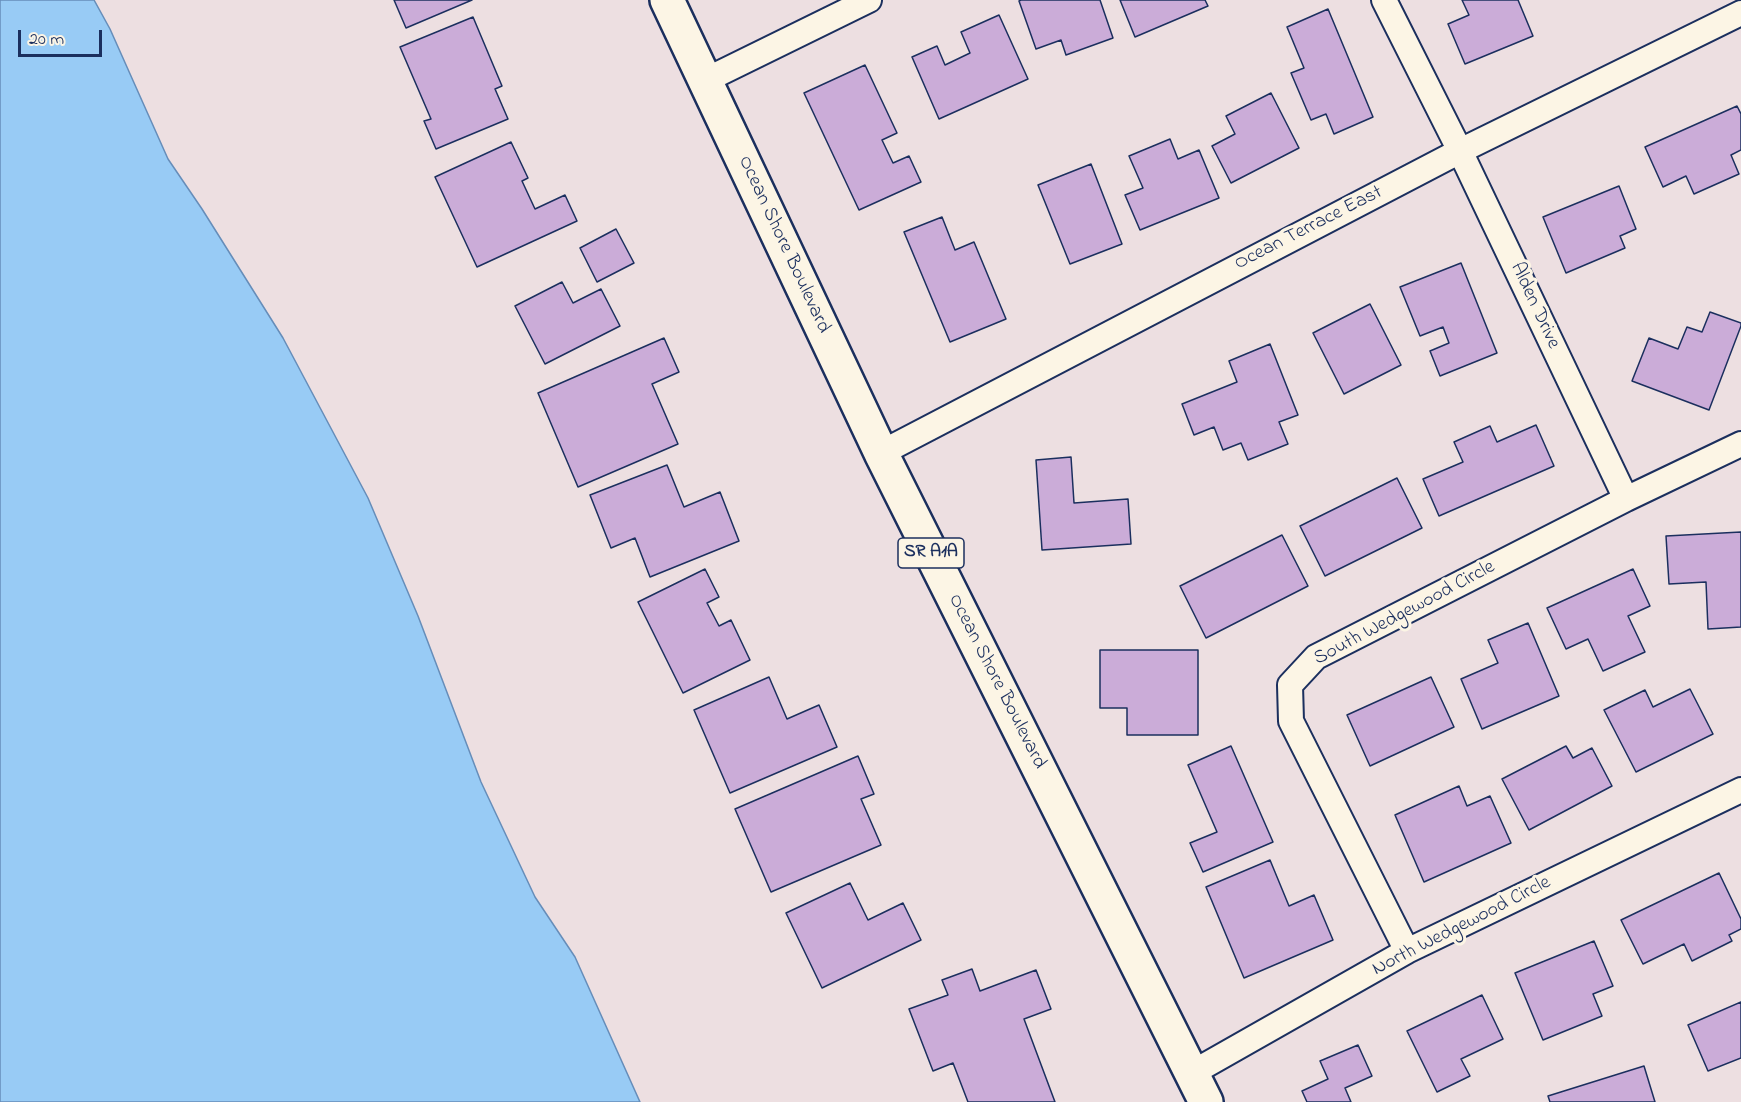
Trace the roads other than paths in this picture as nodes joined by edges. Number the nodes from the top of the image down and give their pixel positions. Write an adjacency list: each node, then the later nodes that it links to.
1 (667, 0): 5 (main road, Ocean Shore Boulevard / SR A1A)
2 (869, 0): 5 (street)
3 (1384, 0): 6 (street, Alden Drive)
4 (1741, 13): 6 (street, Ocean Terrace East)
5 (706, 80): 8 (main road, Ocean Shore Boulevard / SR A1A)
6 (1460, 150): 8 (street, Ocean Terrace East); 9 (street, Alden Drive)
7 (1741, 444): 9 (street)
8 (881, 453): 12 (main road, Ocean Shore Boulevard / SR A1A)
9 (1626, 499): 11 (street, South Wedgewood Circle)
10 (1739, 791): 11 (street, North Wedgewood Circle)
11 (1407, 951): 12 (street, North Wedgewood Circle)
12 (1192, 1073): 13 (main road, Ocean Shore Boulevard / SR A1A)
13 (1206, 1102)

